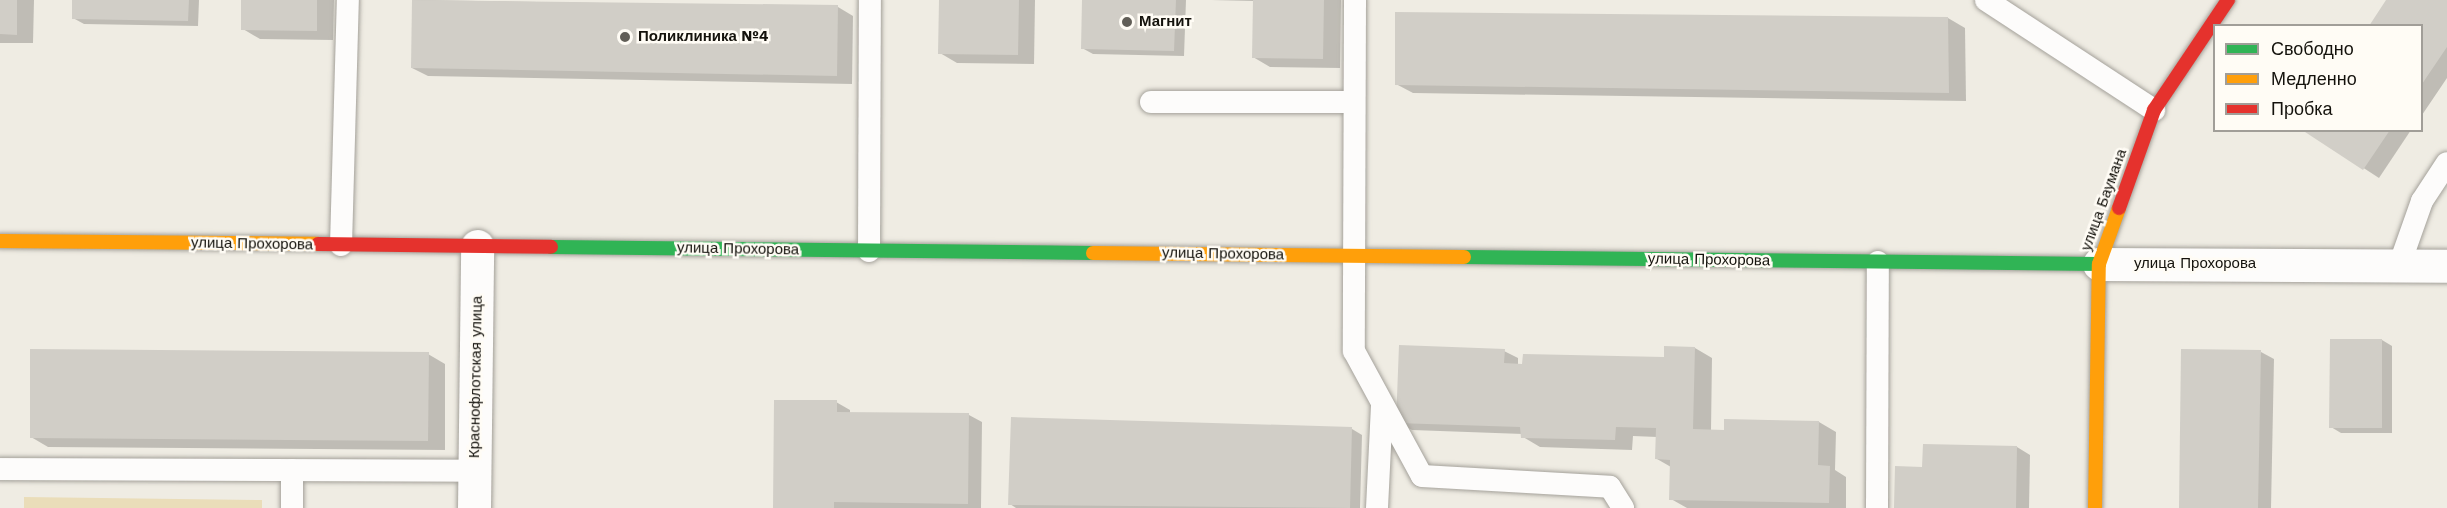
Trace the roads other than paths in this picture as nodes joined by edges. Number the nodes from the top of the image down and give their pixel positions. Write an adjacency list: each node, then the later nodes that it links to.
1 (348, 0): 11 (lane)
2 (870, 0): 13 (lane)
3 (1355, 0): 7 (lane)
4 (1986, 0): 8 (lane)
5 (2228, 0): 8 (street, улица Баумана)
6 (1151, 102): 7 (lane)
7 (1354, 102): 14 (lane)
8 (2154, 110): 16 (street, улица Баумана)
9 (2447, 163): 17 (lane)
10 (0, 241): 11 (street, улица Прохорова)
11 (341, 245): 12 (street, улица Прохорова)
12 (477, 246): 13 (street, улица Прохорова); 22 (street, Краснофлотская улица)
13 (868, 250): 14 (street, улица Прохорова)
14 (1354, 256): 15 (street, улица Прохорова); 19 (lane)
15 (1878, 262): 16 (street, улица Прохорова); 27 (lane)
16 (2099, 264): 17 (street, улица Прохорова); 28 (street, улица Баумана)
17 (2399, 266): 18 (street, улица Прохорова)
18 (2447, 266)
19 (1382, 403): 25 (lane); 26 (lane)
20 (0, 469): 21 (lane)
21 (292, 470): 22 (lane); 23 (lane)
22 (474, 471): 24 (street, Краснофлотская улица)
23 (292, 508)
24 (474, 508)
25 (1377, 508)
26 (1623, 508)
27 (1877, 508)
28 (2095, 508)

